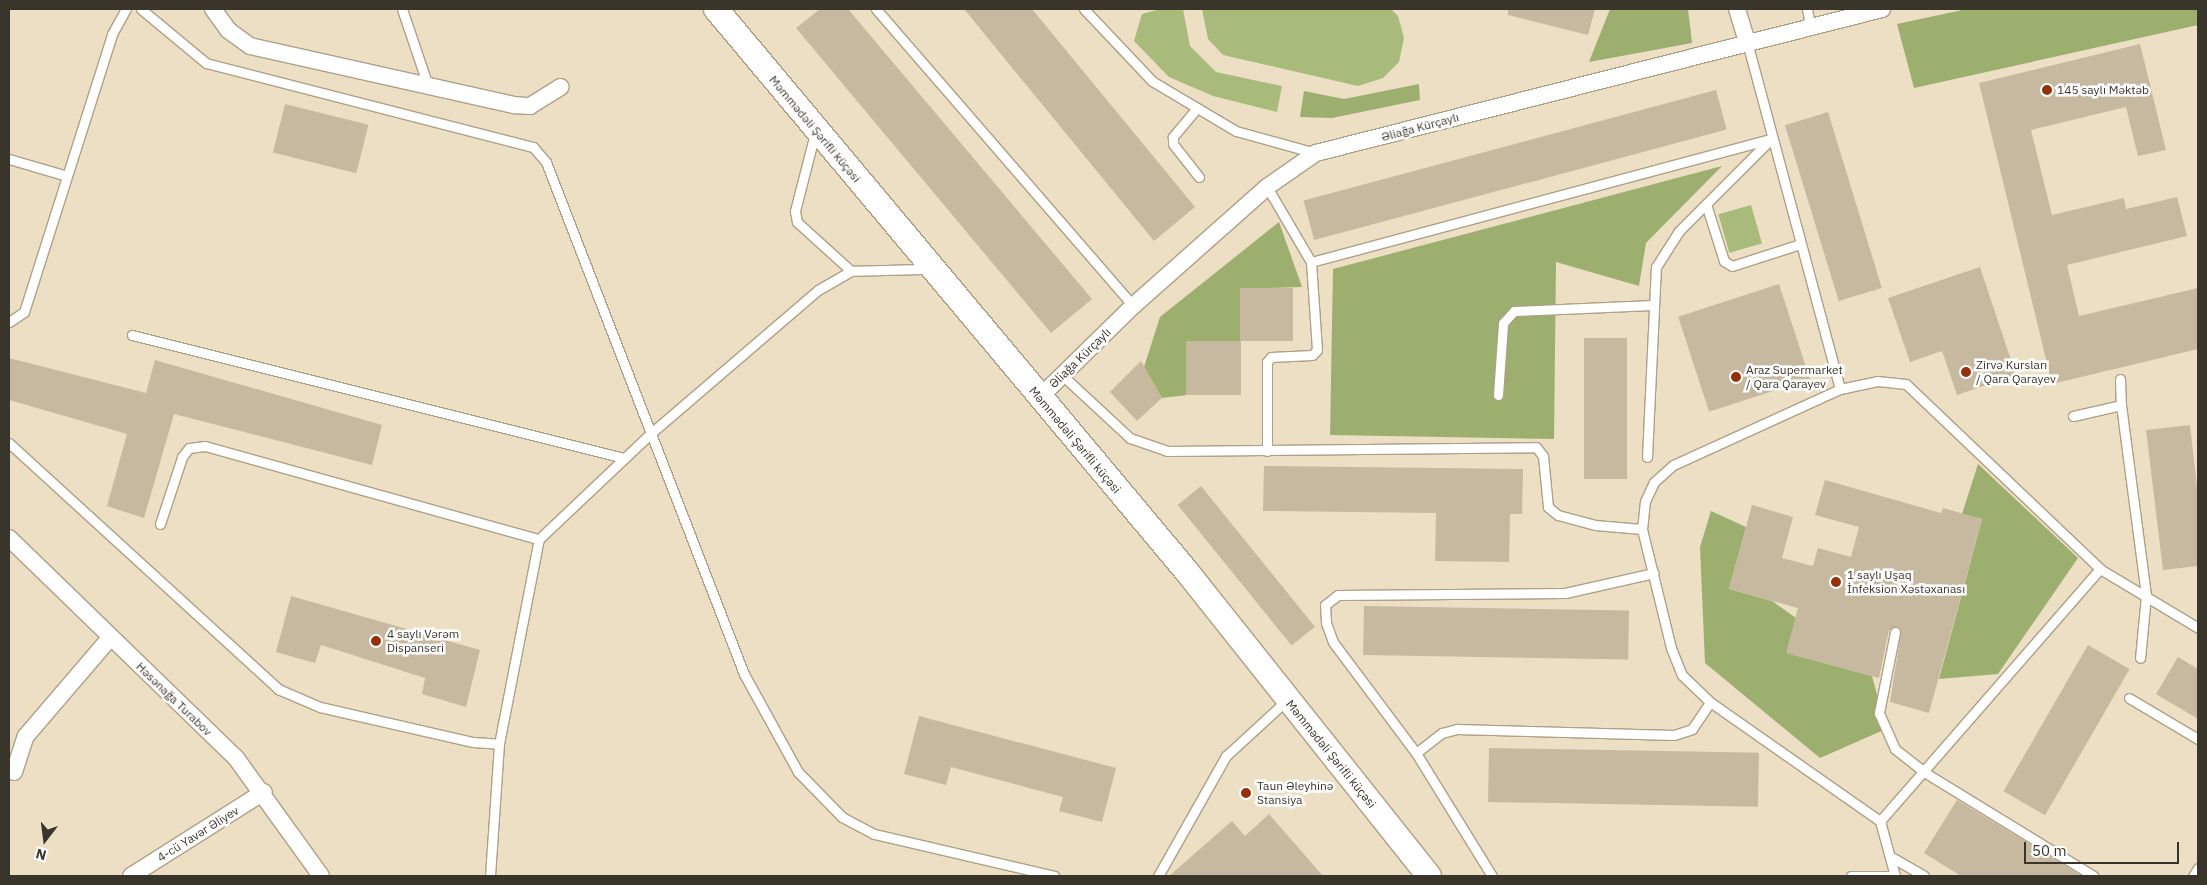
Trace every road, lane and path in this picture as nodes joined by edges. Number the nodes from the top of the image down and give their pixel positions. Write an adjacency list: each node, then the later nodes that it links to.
1 (126, 9): 19 (lane)
2 (141, 9): 38 (lane)
3 (213, 9): 12 (street)
4 (402, 9): 12 (lane)
5 (716, 9): 15 (street, Məmmədəli Şərifli küçəsi)
6 (876, 9): 28 (lane)
7 (1084, 9): 14 (lane)
8 (1737, 9): 11 (street)
9 (1882, 9): 10 (street, Əliağa Kürçaylı)
10 (1809, 17): 11 (street, Əliağa Kürçaylı)
11 (1747, 42): 16 (lane); 17 (street, Əliağa Kürçaylı)
12 (428, 86): 13 (street)
13 (561, 87)
14 (1198, 108): 17 (lane); 20 (lane)
15 (816, 130): 25 (street, Məmmədəli Şərifli küçəsi); 26 (lane)
16 (1770, 139): 22 (lane); 23 (lane); 24 (lane)
17 (1316, 154): 21 (street, Əliağa Kürçaylı)
18 (9, 159): 19 (lane)
19 (67, 176): 29 (lane)
20 (1199, 177)
21 (1267, 187): 24 (lane); 28 (street, Əliağa Kürçaylı)
22 (1706, 204): 23 (lane); 27 (lane)
23 (1800, 244): 33 (lane)
24 (1311, 262): 40 (lane)
25 (932, 269): 26 (lane); 35 (street, Məmmədəli Şərifli küçəsi)
26 (851, 271): 38 (lane)
27 (1654, 305): 34 (lane); 41 (lane)
28 (1134, 306): 31 (street, Əliağa Kürçaylı)
29 (9, 322)
30 (132, 335): 42 (lane)
31 (1062, 375): 35 (street, Əliağa Kürçaylı); 40 (lane)
32 (2120, 379): 36 (lane)
33 (1840, 389): 44 (lane); 47 (lane)
34 (1498, 395)
35 (1039, 398): 55 (street, Məmmədəli Şərifli küçəsi)
36 (2121, 406): 37 (lane); 49 (lane)
37 (2073, 416)
38 (650, 434): 42 (lane); 69 (lane)
39 (9, 443): 58 (lane)
40 (1267, 451): 44 (lane)
41 (1647, 457)
42 (624, 458): 46 (lane)
43 (160, 524): 46 (lane)
44 (1642, 528): 48 (lane)
45 (9, 538): 52 (street, Həsənağa Turabov)
46 (539, 539): 58 (lane)
47 (2100, 569): 49 (lane); 61 (lane)
48 (1654, 573): 56 (lane); 59 (lane)
49 (2146, 595): 50 (lane); 53 (lane)
50 (2198, 628)
51 (1895, 632): 61 (lane)
52 (110, 638): 60 (street); 62 (street, Həsənağa Turabov)
53 (2140, 658)
54 (2129, 698): 57 (lane)
55 (1287, 700): 70 (lane); 71 (street, Məmmədəli Şərifli küçəsi)
56 (1710, 702): 59 (lane); 63 (lane)
57 (2198, 739)
58 (499, 744): 68 (lane)
59 (1416, 753): 72 (lane)
60 (14, 772)
61 (1924, 772): 63 (lane); 76 (lane)
62 (264, 792): 66 (street, 4-cü Yavər Əliyev); 67 (street, Həsənağa Turabov)
63 (1880, 821): 64 (lane)
64 (1893, 858): 74 (lane); 75 (lane)
65 (2198, 868): 77 (lane)
66 (131, 876)
67 (321, 876)
68 (490, 876)
69 (1054, 876)
70 (1158, 876)
71 (1429, 876)
72 (1492, 876)
73 (1850, 876): 74 (lane)
74 (1896, 876)
75 (1924, 876)
76 (2094, 876)
77 (2193, 876)

